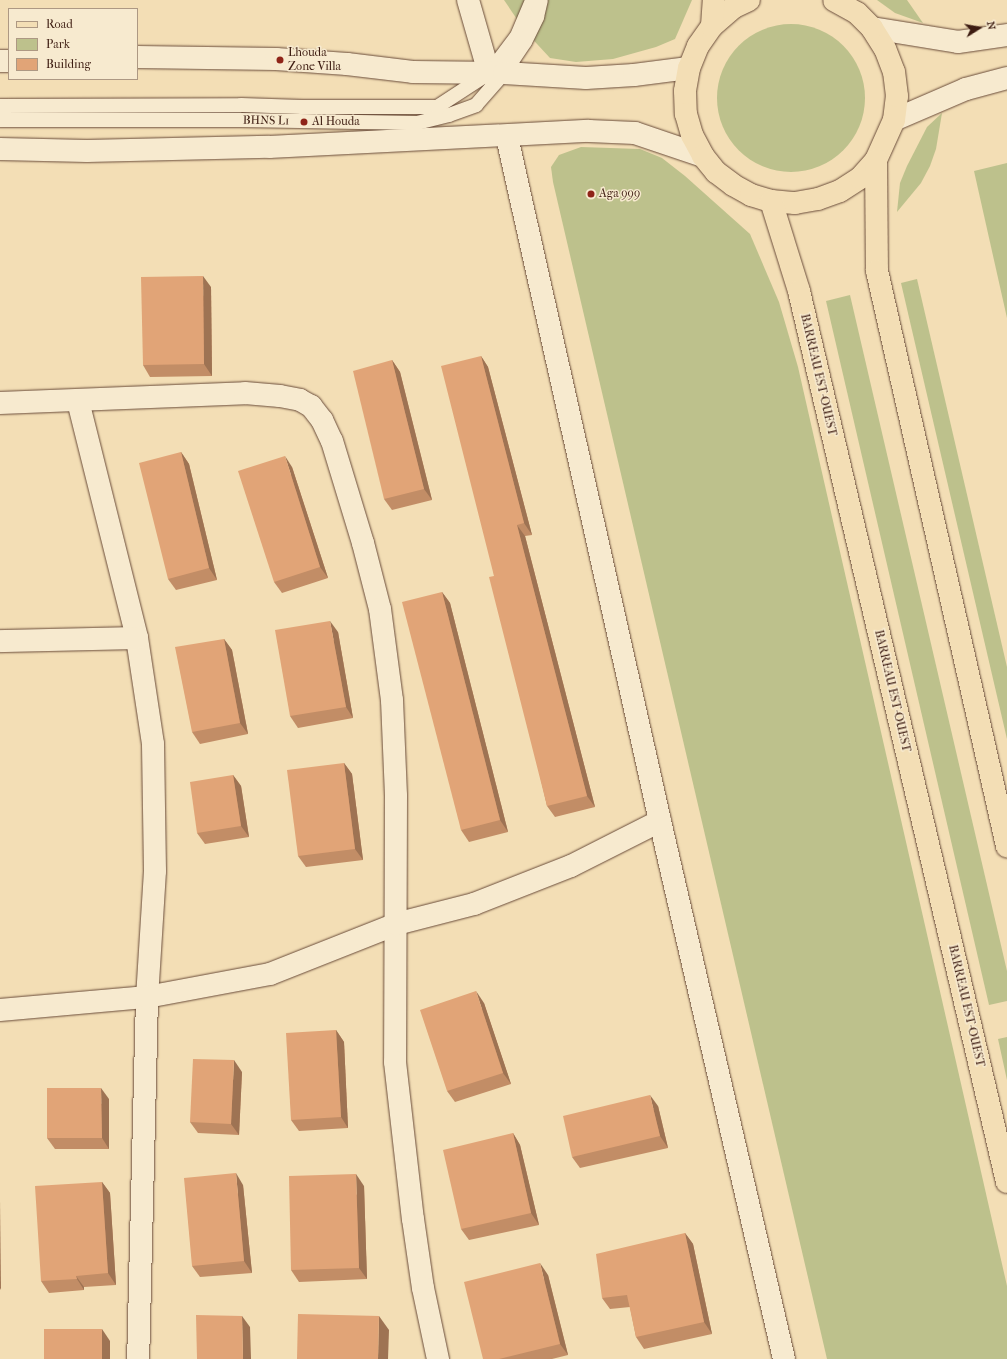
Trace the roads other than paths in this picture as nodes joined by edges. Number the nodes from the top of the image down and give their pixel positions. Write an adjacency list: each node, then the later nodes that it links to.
1 (468, 0): 12 (street)
2 (532, 0): 12 (lane, BHNS L1)
3 (541, 0): 12 (lane, BHNS L1)
4 (714, 0): 7 (main road)
5 (749, 0): 7 (main road)
6 (834, 0): 8 (main road)
7 (712, 26): 11 (main road)
8 (872, 28): 9 (street); 16 (main road)
9 (1007, 35)
10 (138, 57): 12 (street)
11 (689, 68): 12 (street); 19 (main road)
12 (497, 73): 14 (lane, BHNS L1); 15 (lane, BHNS L1)
13 (1007, 78): 16 (street)
14 (0, 106)
15 (0, 120)
16 (894, 120): 20 (main road)
17 (507, 136): 18 (street); 19 (street); 26 (street)
18 (0, 149)
19 (703, 156): 21 (main road)
20 (876, 160): 21 (main road); 27 (main road)
21 (771, 201): 31 (main road, BARREAU EST-OUEST)
22 (78, 401): 23 (street); 24 (street); 28 (street)
23 (0, 403)
24 (137, 638): 25 (street); 29 (street)
25 (0, 641)
26 (660, 821): 28 (street); 34 (street)
27 (1007, 846)
28 (396, 924): 29 (street); 33 (street)
29 (147, 997): 30 (street); 32 (street)
30 (0, 1010)
31 (1007, 1182)
32 (138, 1359)
33 (438, 1359)
34 (784, 1359)

